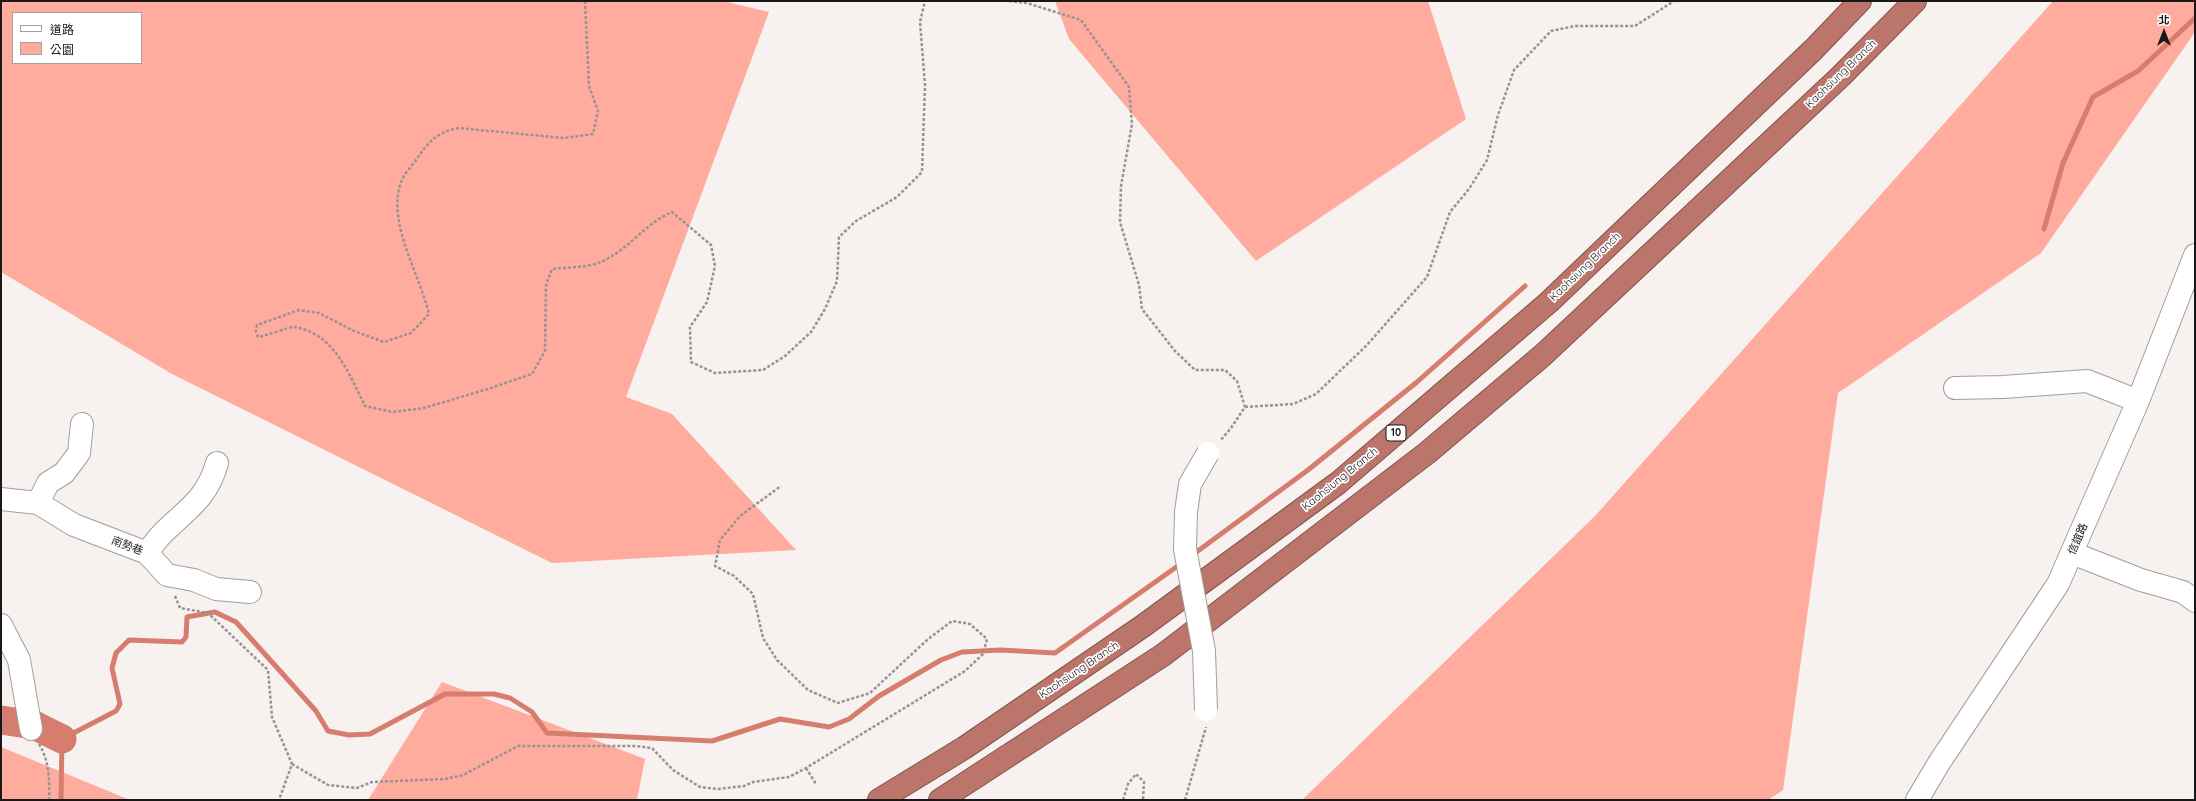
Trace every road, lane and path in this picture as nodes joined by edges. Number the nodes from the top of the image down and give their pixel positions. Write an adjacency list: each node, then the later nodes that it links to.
1 (585, 1): 2 (path)
2 (925, 1)
3 (1009, 1): 10 (path)
4 (1674, 1): 10 (path)
5 (1860, 1): 30 (highway, Kaohsiung Branch / 10)
6 (1915, 1): 31 (highway, Kaohsiung Branch)
7 (2195, 255): 9 (street, 信誼路)
8 (1955, 388): 9 (street)
9 (2138, 401): 18 (street, 信誼路)
10 (1245, 407): 12 (path)
11 (82, 424): 16 (street)
12 (1208, 453): 23 (street, bridge)
13 (217, 463): 17 (street)
14 (781, 486): 26 (path)
15 (1, 499): 16 (street, 南勢巷)
16 (38, 503): 17 (street, 南勢巷)
17 (147, 553): 19 (street, 南勢巷)
18 (2072, 553): 21 (street); 35 (street, 信誼路)
19 (167, 575): 20 (street); 25 (path)
20 (250, 592)
21 (2195, 601)
22 (1, 625): 24 (street)
23 (1206, 710): 34 (path)
24 (31, 729): 28 (path)
25 (292, 764): 26 (path); 29 (path)
26 (806, 768): 27 (path)
27 (816, 784)
28 (49, 800)
29 (279, 800)
30 (879, 800)
31 (940, 800)
32 (1123, 800): 33 (path)
33 (1143, 800)
34 (1185, 800)
35 (1917, 800)

